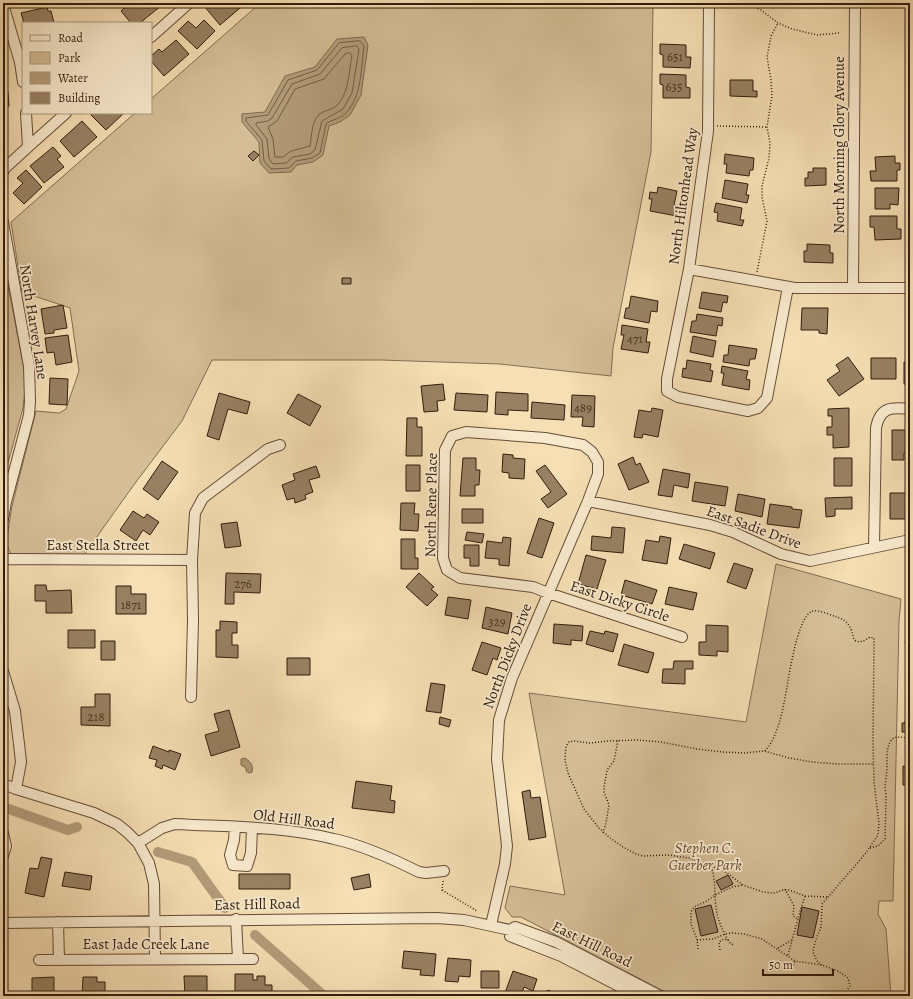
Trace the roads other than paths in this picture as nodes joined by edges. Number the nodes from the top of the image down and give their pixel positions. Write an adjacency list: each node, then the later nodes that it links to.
1 (189, 3): 5 (street)
2 (710, 3): 12 (street, North Hiltonhead Way)
3 (855, 3): 14 (street, North Morning Glory Avenue)
4 (3, 4): 6 (street)
5 (152, 36)
6 (22, 75)
7 (26, 114): 9 (street)
8 (65, 114): 9 (street)
9 (28, 147): 10 (street)
10 (3, 172)
11 (3, 222): 19 (street, North Harvey Lane)
12 (689, 269): 13 (street); 13 (street, North Hiltonhead Way)
13 (788, 287): 14 (street)
14 (853, 288): 15 (street)
15 (910, 288)
16 (910, 409): 21 (street)
17 (280, 445): 23 (street)
18 (588, 501): 21 (street, East Sadie Drive); 24 (street, North Dicky Drive); 24 (street, North Rene Place)
19 (3, 519)
20 (910, 540): 21 (street, East Sadie Drive)
21 (874, 547)
22 (3, 560): 23 (street, East Stella Street)
23 (192, 560): 27 (street)
24 (548, 593): 25 (street, East Dicky Circle); 40 (street, North Dicky Drive)
25 (682, 637)
26 (3, 671): 29 (street)
27 (192, 697)
28 (3, 784): 29 (street)
29 (16, 790): 33 (street)
30 (235, 827): 31 (street, Old Hill Road); 31 (street); 33 (street, Old Hill Road)
31 (252, 828): 35 (street, Old Hill Road)
32 (3, 833): 34 (street)
33 (138, 843): 37 (street)
34 (4, 854)
35 (444, 871)
36 (236, 919): 37 (street, East Hill Road); 40 (street, East Hill Road); 43 (street)
37 (154, 920): 38 (street, East Hill Road); 42 (street)
38 (58, 922): 39 (street, East Hill Road); 46 (street)
39 (3, 923)
40 (491, 925): 41 (street, East Hill Road)
41 (510, 930): 47 (street, East Hill Road); 48 (street, East Hill Road)
42 (155, 959): 43 (street, East Jade Creek Lane); 46 (street, East Jade Creek Lane)
43 (238, 959): 44 (street, East Jade Creek Lane)
44 (254, 959)
45 (39, 960): 46 (street, East Jade Creek Lane)
46 (59, 960)
47 (638, 996)
48 (660, 996)

